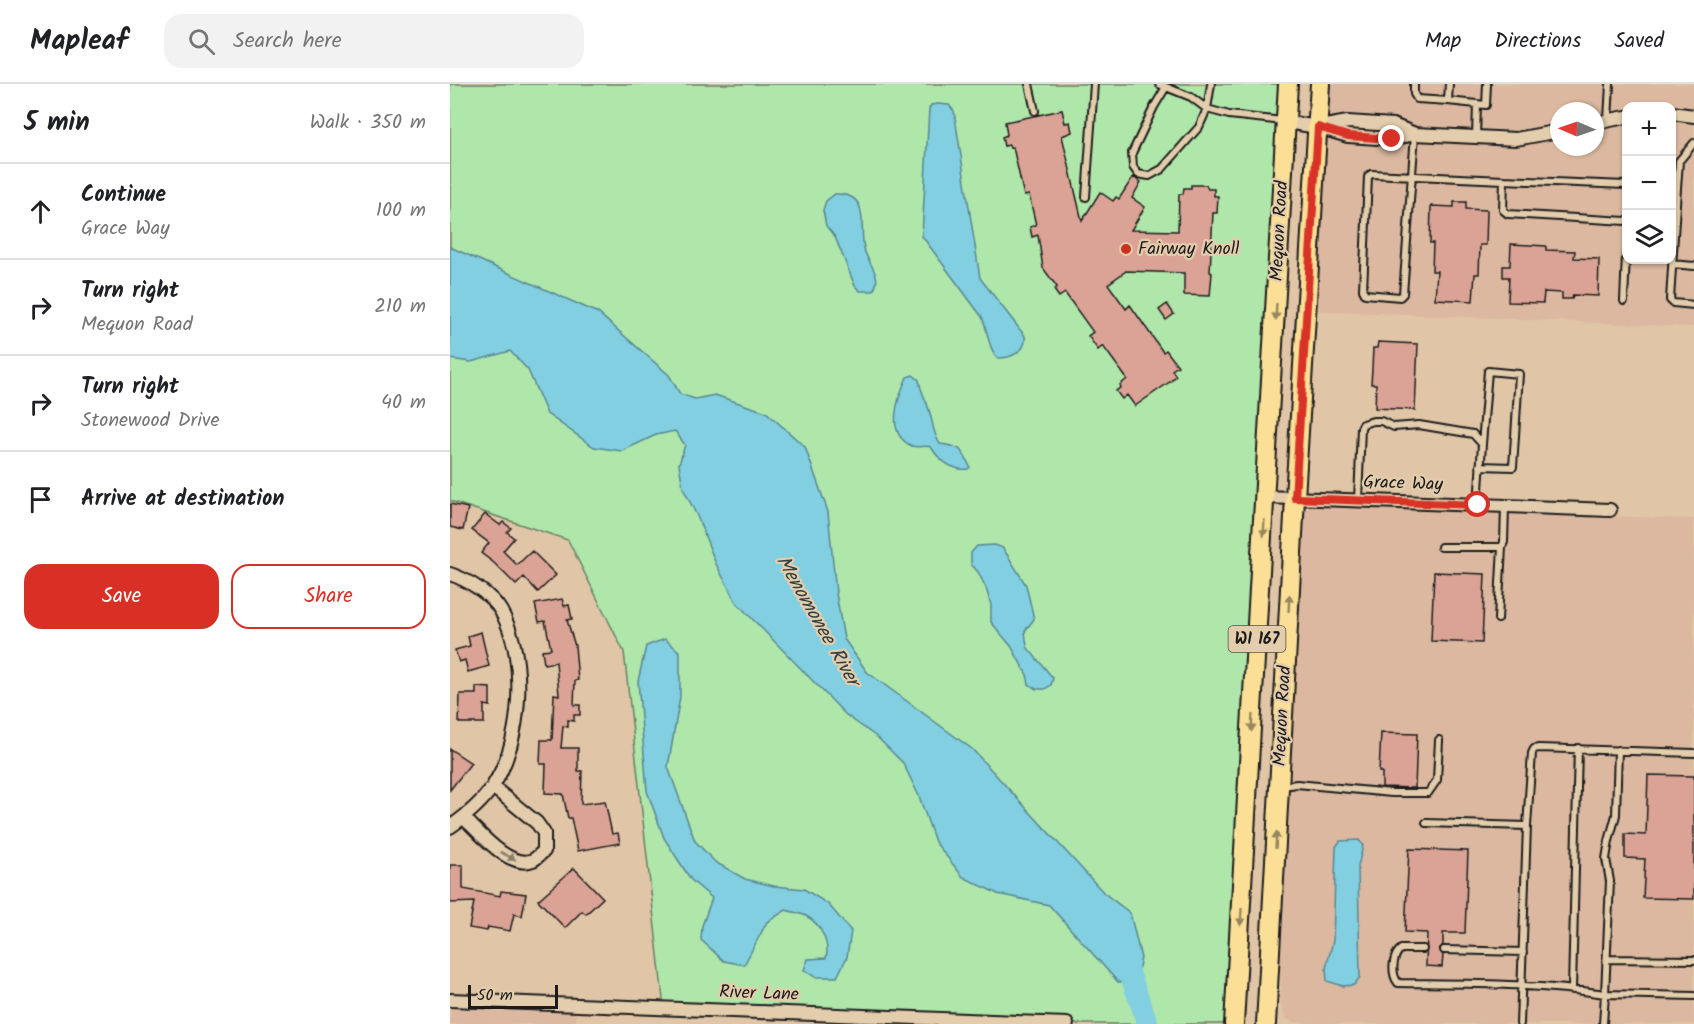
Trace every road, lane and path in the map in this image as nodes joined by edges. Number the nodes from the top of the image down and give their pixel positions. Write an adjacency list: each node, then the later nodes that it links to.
1 (1029, 84): 16 (lane)
2 (1094, 84): 31 (lane)
3 (1159, 84): 11 (lane)
4 (1211, 84): 14 (lane)
5 (1288, 84): 20 (main road, Mequon Road / WI 167)
6 (1320, 84): 22 (main road, Mequon Road / WI 167)
7 (1414, 84): 12 (lane)
8 (1449, 84): 12 (lane)
9 (1487, 84): 13 (lane)
10 (1610, 84): 15 (lane)
11 (1170, 87): 14 (lane); 14 (lane)
12 (1448, 101): 13 (lane)
13 (1477, 104): 25 (lane)
14 (1207, 109): 20 (lane)
15 (1604, 109)
16 (1035, 111)
17 (1676, 114): 18 (street)
18 (1694, 116)
19 (1622, 119): 21 (street)
20 (1286, 122): 22 (street); 40 (main road, Mequon Road / WI 167, one-way to 40)
21 (1604, 122)
22 (1318, 127): 24 (street); 41 (main road, Mequon Road / WI 167)
23 (1550, 133): 25 (street)
24 (1415, 134): 25 (street); 27 (lane)
25 (1476, 137)
26 (1694, 142): 28 (lane)
27 (1412, 176): 27 (lane); 29 (lane)
28 (1676, 177)
29 (1504, 180): 30 (lane); 32 (lane)
30 (1622, 185)
31 (1086, 197)
32 (1622, 221)
33 (1625, 264): 36 (lane)
34 (1672, 264): 35 (lane); 37 (lane)
35 (1694, 266)
36 (1623, 301)
37 (1694, 305)
38 (1482, 444): 39 (lane); 39 (lane); 42 (lane)
39 (1480, 466): 43 (lane)
40 (1265, 497): 41 (street, Grace Way); 54 (main road, Mequon Road / WI 167, one-way to 54)
41 (1295, 498): 42 (street, Grace Way); 56 (main road, Mequon Road / WI 167, one-way to 41)
42 (1358, 500): 43 (street, Grace Way)
43 (1478, 505): 44 (street, Grace Way)
44 (1505, 506): 45 (street, Grace Way); 47 (lane)
45 (1610, 510)
46 (1441, 547): 47 (lane)
47 (1502, 548): 49 (lane)
48 (450, 574): 55 (street)
49 (1498, 619)
50 (1439, 740): 56 (lane)
51 (1578, 748): 52 (lane); 59 (lane); 67 (lane)
52 (1618, 750): 53 (lane); 64 (lane)
53 (1694, 753)
54 (1249, 786): 56 (main road); 72 (main road, Mequon Road / WI 167, one-way to 72)
55 (493, 787): 57 (street); 57 (street, one-way to 55)
56 (1279, 787): 73 (main road, Mequon Road / WI 167, one-way to 56)
57 (464, 818): 60 (street)
58 (1426, 823): 59 (lane)
59 (1527, 826): 63 (lane)
60 (450, 827)
61 (1423, 949): 66 (lane)
62 (1444, 950): 63 (lane)
63 (1523, 952): 66 (lane)
64 (1606, 959): 65 (lane); 68 (lane)
65 (1694, 960)
66 (1522, 985): 67 (lane); 74 (lane)
67 (1572, 989): 68 (lane)
68 (1605, 994): 69 (lane); 75 (lane)
69 (1694, 996)
70 (450, 1000): 71 (street, River Lane)
71 (1067, 1024)
72 (1234, 1024)
73 (1266, 1024)
74 (1520, 1024)
75 (1604, 1024)

